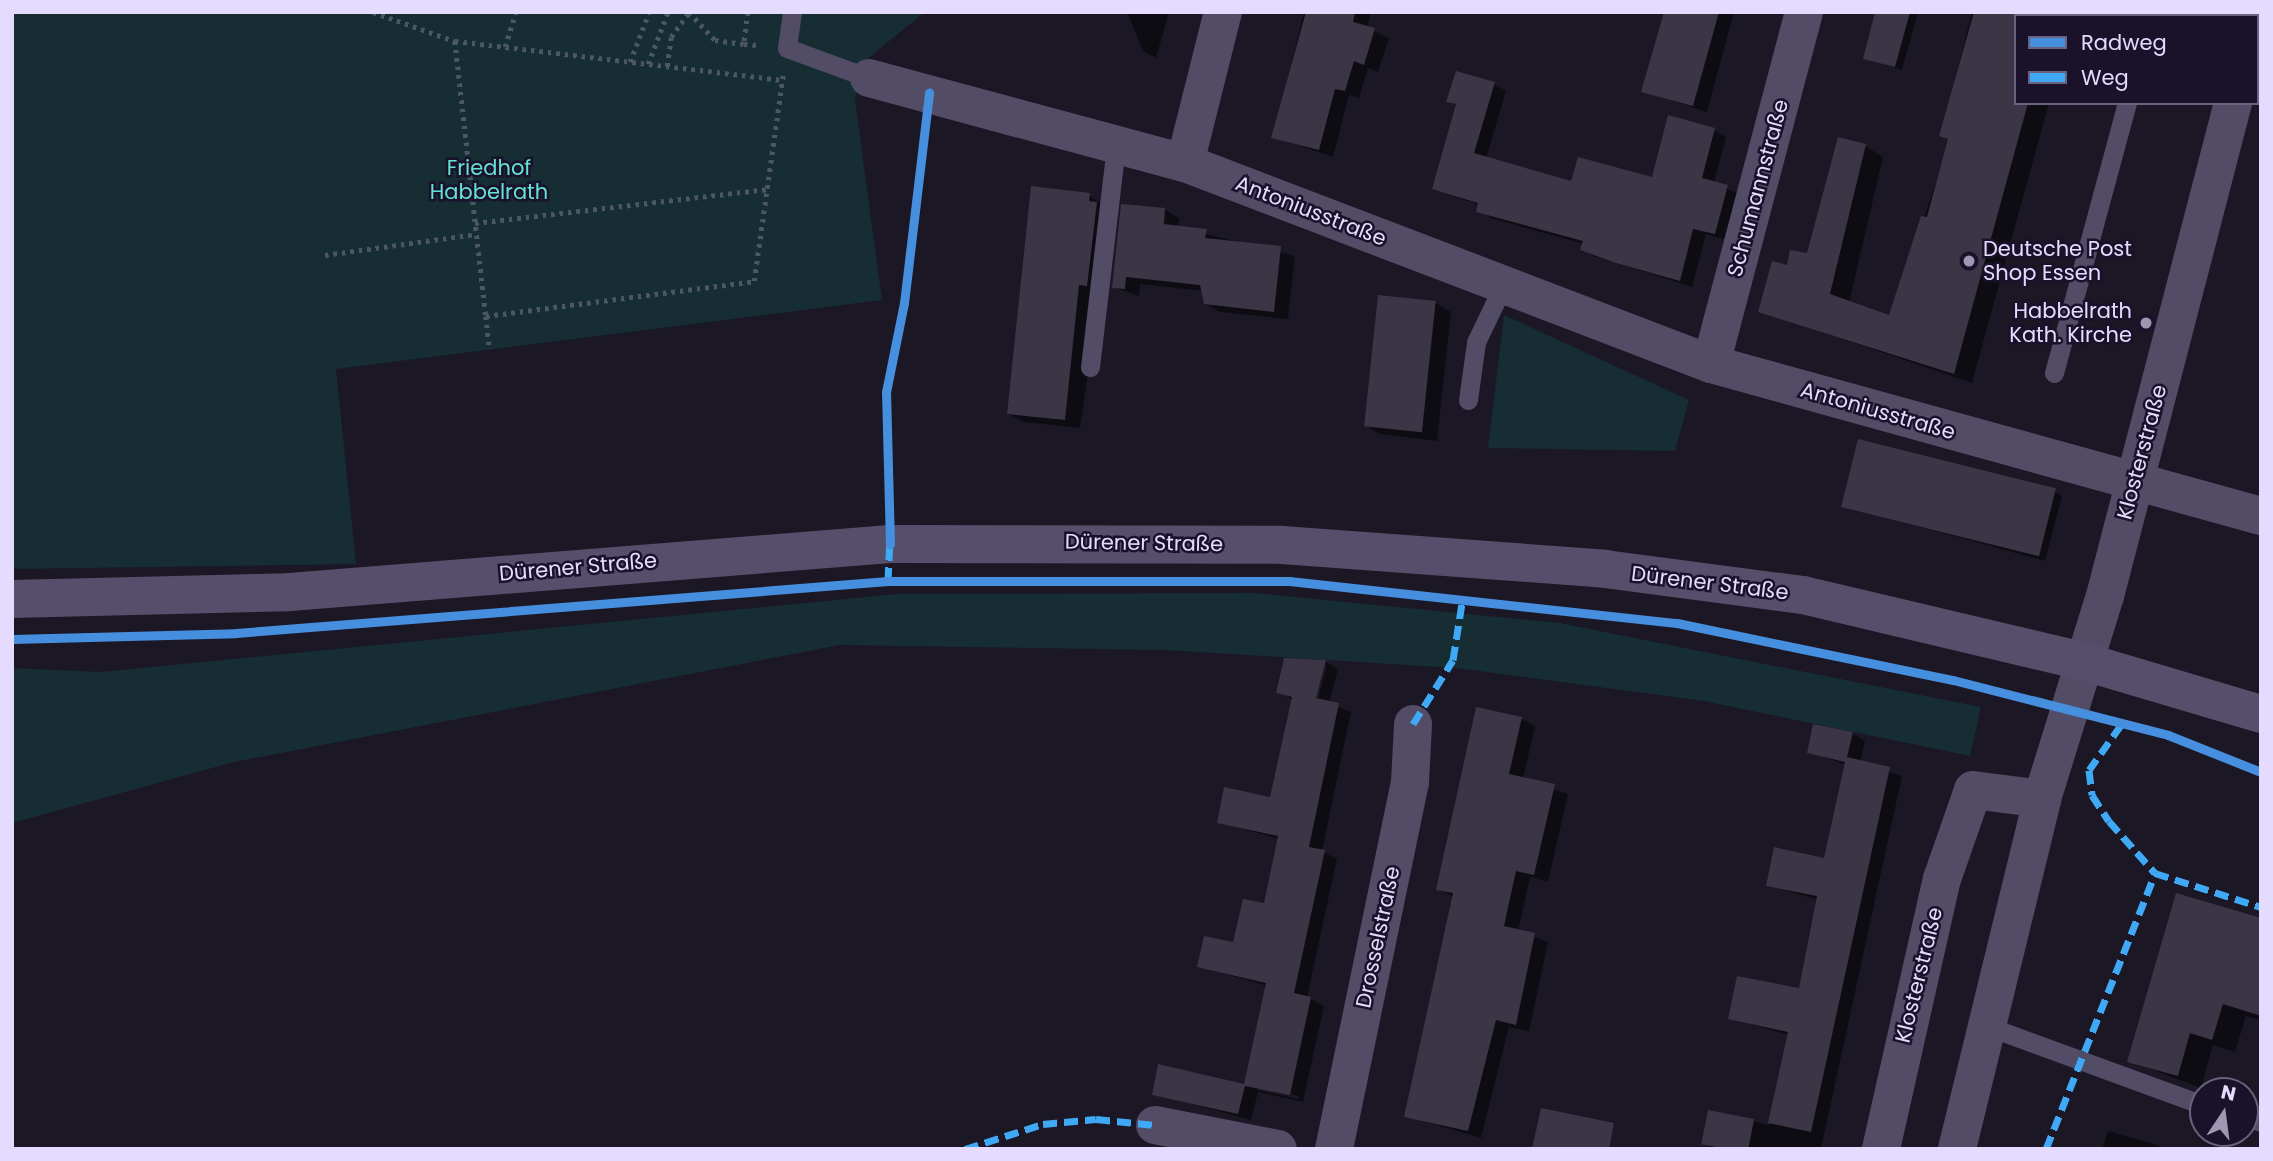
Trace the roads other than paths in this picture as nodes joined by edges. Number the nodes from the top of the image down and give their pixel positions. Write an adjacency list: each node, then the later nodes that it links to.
1 (792, 12): 4 (lane)
2 (1223, 12): 8 (street)
3 (1804, 12): 10 (street, Schumannstraße)
4 (869, 78): 7 (street, Antoniusstraße)
5 (2126, 105): 12 (lane)
6 (2232, 105): 14 (street, Klosterstraße)
7 (1116, 144): 8 (street, Antoniusstraße); 11 (lane)
8 (1185, 163): 9 (street, Antoniusstraße)
9 (1503, 286): 10 (street, Antoniusstraße); 13 (lane)
10 (1711, 364): 14 (street, Antoniusstraße)
11 (1090, 367)
12 (2054, 373)
13 (1468, 400)
14 (2134, 483): 15 (street, Antoniusstraße); 17 (street, Klosterstraße)
15 (2261, 516)
16 (12, 599): 17 (main road, Dürener Straße)
17 (2082, 662): 18 (main road, Dürener Straße); 20 (street, Klosterstraße)
18 (2261, 714)
19 (1413, 724): 25 (street, Drosselstraße)
20 (2042, 799): 21 (street, Klosterstraße); 26 (street, Klosterstraße)
21 (1987, 1026): 22 (lane); 27 (street, Klosterstraße)
22 (2189, 1100)
23 (1156, 1125): 24 (street)
24 (1278, 1149)
25 (1334, 1149)
26 (1881, 1149)
27 (1956, 1149)

